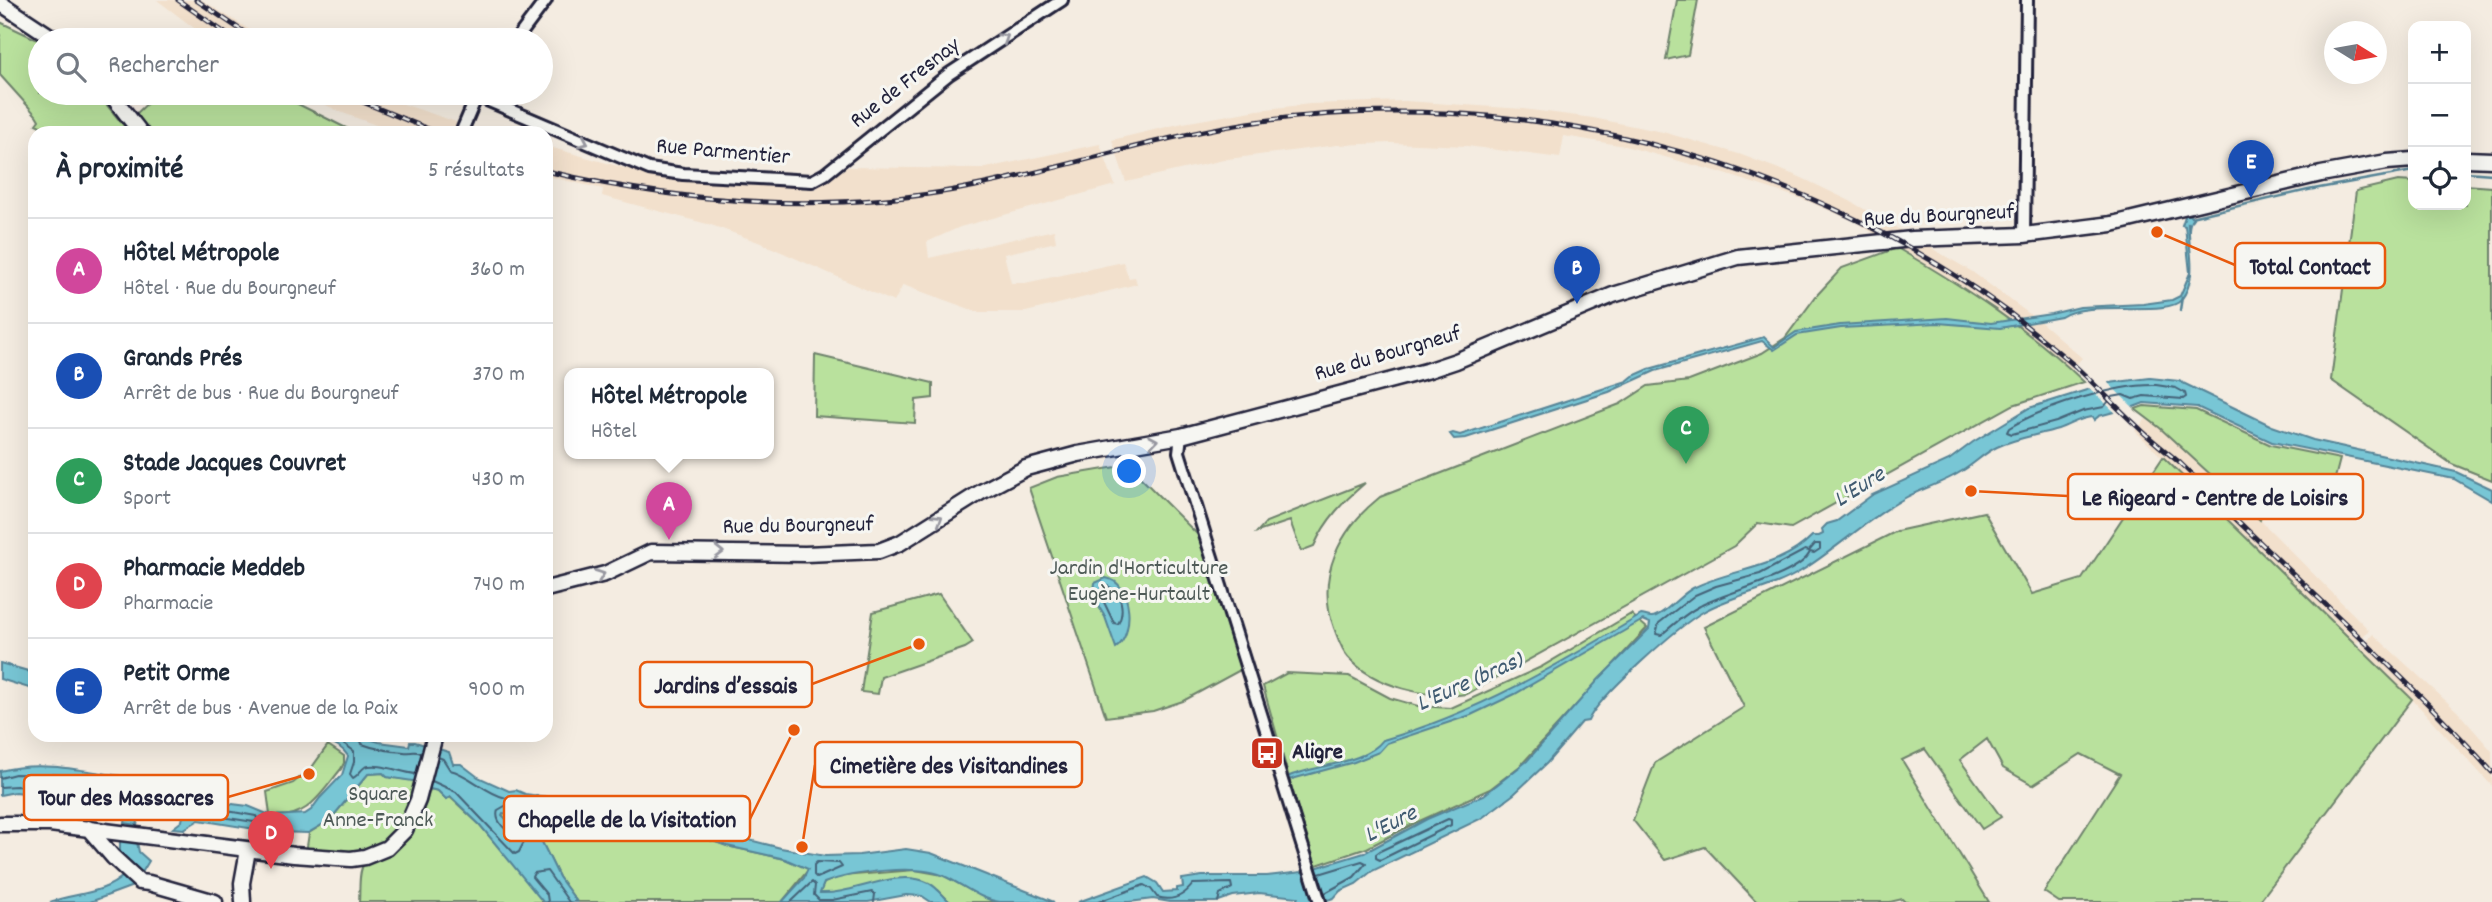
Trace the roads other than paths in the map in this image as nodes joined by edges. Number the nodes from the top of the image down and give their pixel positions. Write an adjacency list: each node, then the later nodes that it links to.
1 (546, 0): 8 (street)
2 (1062, 0): 19 (street, Rue de Fresnay, one-way to 2)
3 (2027, 0): 20 (street)
4 (0, 3): 6 (main road)
5 (0, 12): 6 (main road)
6 (16, 16): 7 (main road)
7 (39, 28)
8 (525, 28)
9 (119, 105): 12 (main road)
10 (472, 105): 13 (street)
11 (502, 105): 14 (street, Rue Parmentier, one-way to 14)
12 (136, 126)
13 (464, 126)
14 (550, 126)
15 (553, 127): 19 (street, Rue Parmentier, one-way to 19)
16 (2471, 159): 18 (main road)
17 (2408, 160): 20 (main road, Rue du Bourgneuf)
18 (2492, 160)
19 (812, 181)
20 (2024, 235): 21 (main road, Rue du Bourgneuf)
21 (1181, 436): 22 (main road, Rue du Bourgneuf, one-way to 21); 29 (street)
22 (553, 588)
23 (433, 742): 26 (main road)
24 (0, 824): 25 (main road)
25 (88, 828): 26 (main road); 27 (main road)
26 (247, 850): 28 (main road)
27 (215, 902)
28 (243, 902)
29 (1320, 902)

